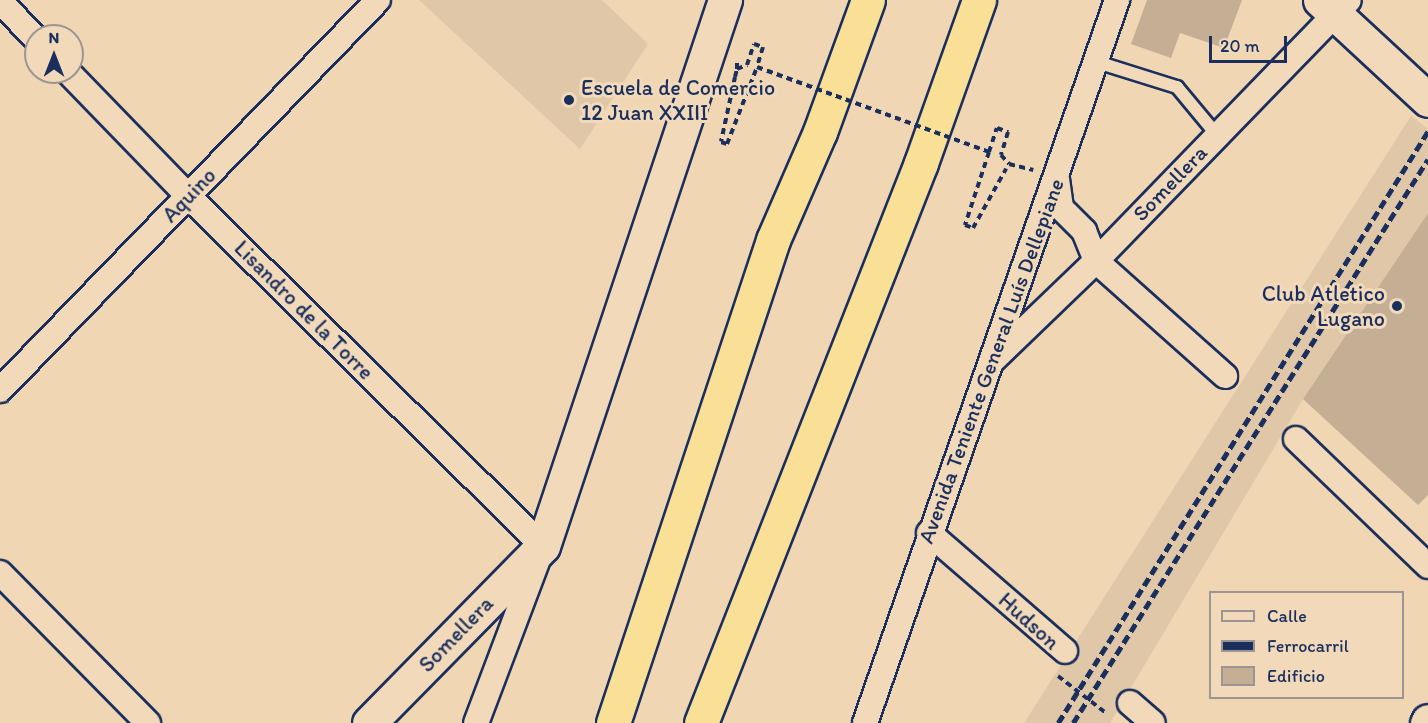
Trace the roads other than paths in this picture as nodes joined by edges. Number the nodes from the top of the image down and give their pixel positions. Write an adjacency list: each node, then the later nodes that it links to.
1 (378, 0): 14 (street, Aquino)
2 (725, 0): 21 (street)
3 (868, 0): 29 (highway)
4 (979, 0): 30 (highway)
5 (1118, 0): 9 (street, Avenida Teniente General Luís Dellepiane)
6 (0, 1): 8 (street)
7 (1334, 5): 11 (street); 12 (street, Somellera)
8 (24, 26)
9 (1097, 62): 12 (lane); 13 (street, Avenida Teniente General Luís Dellepiane)
10 (80, 84): 14 (street, Lisandro de la Torre)
11 (1428, 100)
12 (1216, 134): 15 (street, Somellera)
13 (1057, 176): 15 (street); 16 (street, Avenida Teniente General Luís Dellepiane)
14 (188, 196): 18 (street, Aquino); 21 (street, Lisandro de la Torre)
15 (1096, 261): 16 (street, Somellera); 17 (street)
16 (989, 364): 20 (street, Avenida Teniente General Luís Dellepiane)
17 (1225, 376)
18 (0, 390)
19 (1296, 439): 22 (street)
20 (929, 533): 24 (street, Hudson); 31 (street, Avenida Teniente General Luís Dellepiane)
21 (543, 546): 27 (street, Somellera); 28 (street)
22 (1428, 566)
23 (0, 573): 26 (street)
24 (1065, 651)
25 (1131, 703): 32 (street)
26 (148, 723)
27 (369, 723)
28 (476, 723)
29 (613, 723)
30 (701, 723)
31 (865, 723)
32 (1153, 723)

